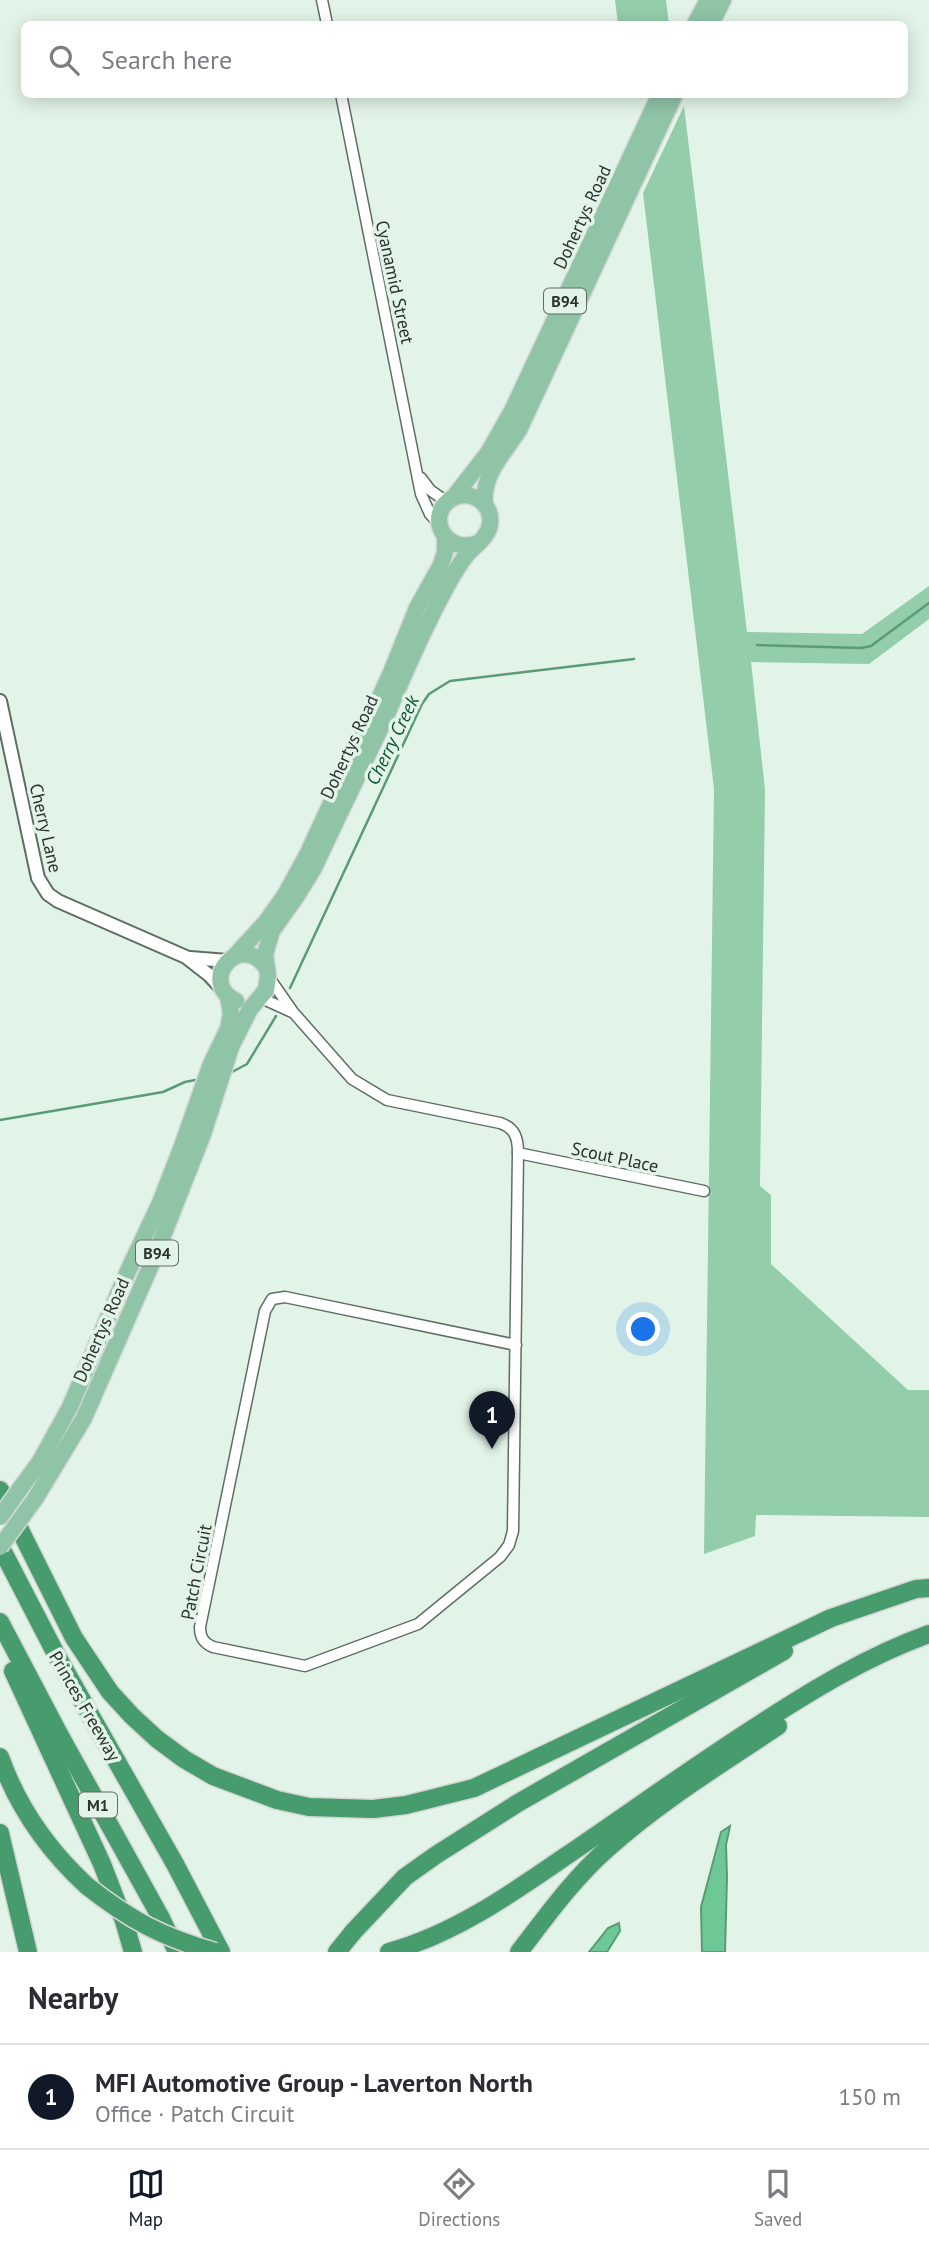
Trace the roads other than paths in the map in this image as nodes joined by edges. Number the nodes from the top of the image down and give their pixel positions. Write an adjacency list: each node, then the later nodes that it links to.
1 (322, 0): 4 (street)
2 (708, 0): 5 (main road)
3 (723, 0): 6 (main road)
4 (326, 21)
5 (697, 21)
6 (712, 21)
7 (342, 98): 10 (street, Cyanamid Street)
8 (658, 98): 11 (main road, Dohertys Road / B94)
9 (674, 98): 12 (main road, Dohertys Road / B94)
10 (419, 475): 11 (street); 13 (street, Cyanamid Street)
11 (450, 500): 12 (main road); 13 (main road, B94)
12 (485, 505): 14 (main road, B94)
13 (442, 530): 14 (main road); 17 (main road, Dohertys Road / B94)
14 (478, 543): 18 (main road, Dohertys Road / B94)
15 (0, 701): 16 (street, Cherry Lane)
16 (186, 957): 17 (street, Cherry Lane); 19 (street, Cherry Lane)
17 (231, 959): 18 (main road); 19 (main road, B94)
18 (267, 973): 20 (main road, B94); 21 (street, Patch Circuit)
19 (225, 993): 20 (main road); 26 (main road, Dohertys Road / B94, bridge)
20 (258, 998): 21 (street, Patch Circuit); 27 (main road, Dohertys Road / B94, bridge)
21 (293, 1013): 22 (street, Patch Circuit)
22 (518, 1153): 23 (street, Scout Place); 24 (street, Patch Circuit)
23 (704, 1191)
24 (516, 1345): 24 (street, Patch Circuit)
25 (0, 1490): 28 (highway)
26 (0, 1517)
27 (0, 1546): 34 (highway, Princes Freeway / M1)
28 (929, 1591): 40 (highway)
29 (0, 1622): 37 (highway, M1)
30 (929, 1636): 41 (highway); 42 (highway)
31 (0, 1643): 36 (highway)
32 (0, 1757): 38 (highway, bridge)
33 (0, 1833): 35 (highway)
34 (175, 1864): 38 (highway, M1); 39 (highway, M1)
35 (28, 1952)
36 (133, 1952)
37 (177, 1952)
38 (214, 1952)
39 (221, 1952)
40 (337, 1952)
41 (389, 1952)
42 (519, 1952)

